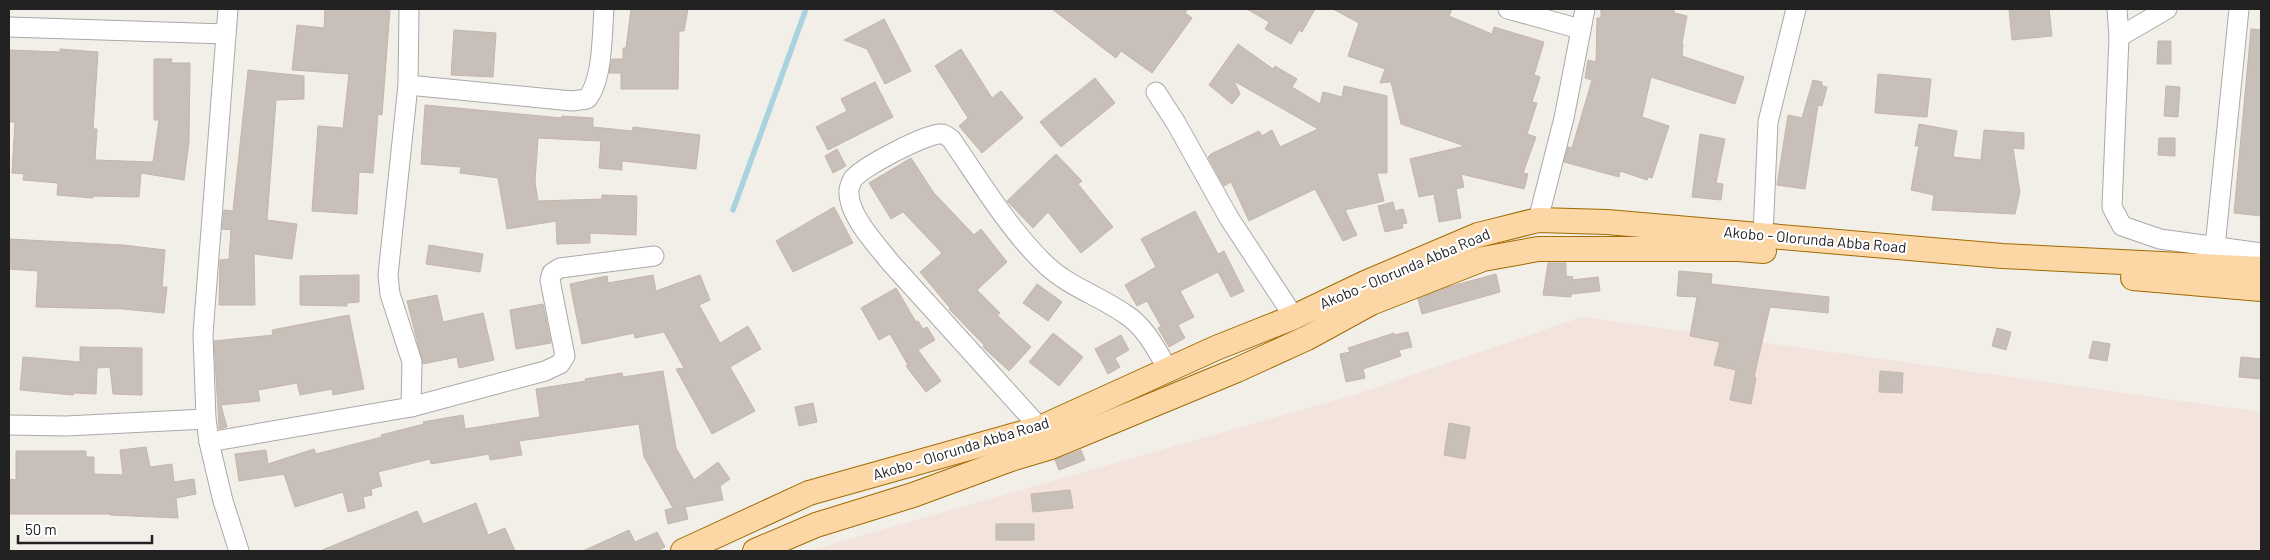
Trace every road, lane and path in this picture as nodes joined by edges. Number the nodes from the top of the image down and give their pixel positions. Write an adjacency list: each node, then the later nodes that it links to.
1 (228, 9): 12 (street)
2 (409, 9): 14 (street)
3 (604, 9): 14 (street)
4 (1508, 9): 11 (street)
5 (1586, 9): 11 (street)
6 (1796, 9): 17 (street)
7 (2117, 9): 13 (street)
8 (2167, 9): 13 (street)
9 (2239, 9): 19 (street)
10 (9, 27): 12 (street)
11 (1580, 28): 16 (street)
12 (226, 34): 27 (street)
13 (2119, 37): 19 (street)
14 (408, 85): 26 (street)
15 (1156, 92): 24 (street)
16 (1538, 220): 18 (main road, Akobo - Olorunda Abba Road); 24 (main road, Akobo - Olorunda Abba Road)
17 (1763, 235): 18 (main road, Akobo - Olorunda Abba Road); 22 (main road, Akobo - Olorunda Abba Road)
18 (1669, 238): 23 (main road, Akobo - Olorunda Abba Road); 33 (main road, Akobo - Olorunda Abba Road)
19 (2215, 247): 20 (street)
20 (2261, 253)
21 (654, 256): 26 (street)
22 (2261, 269)
23 (2261, 289)
24 (1294, 317): 25 (main road, Akobo - Olorunda Abba Road)
25 (1169, 371): 29 (main road, Akobo - Olorunda Abba Road); 29 (street)
26 (411, 407): 30 (street)
27 (206, 419): 28 (street); 30 (street)
28 (9, 425)
29 (1040, 428): 32 (main road, Akobo - Olorunda Abba Road)
30 (209, 442): 31 (street)
31 (238, 551)
32 (683, 551)
33 (756, 551)

